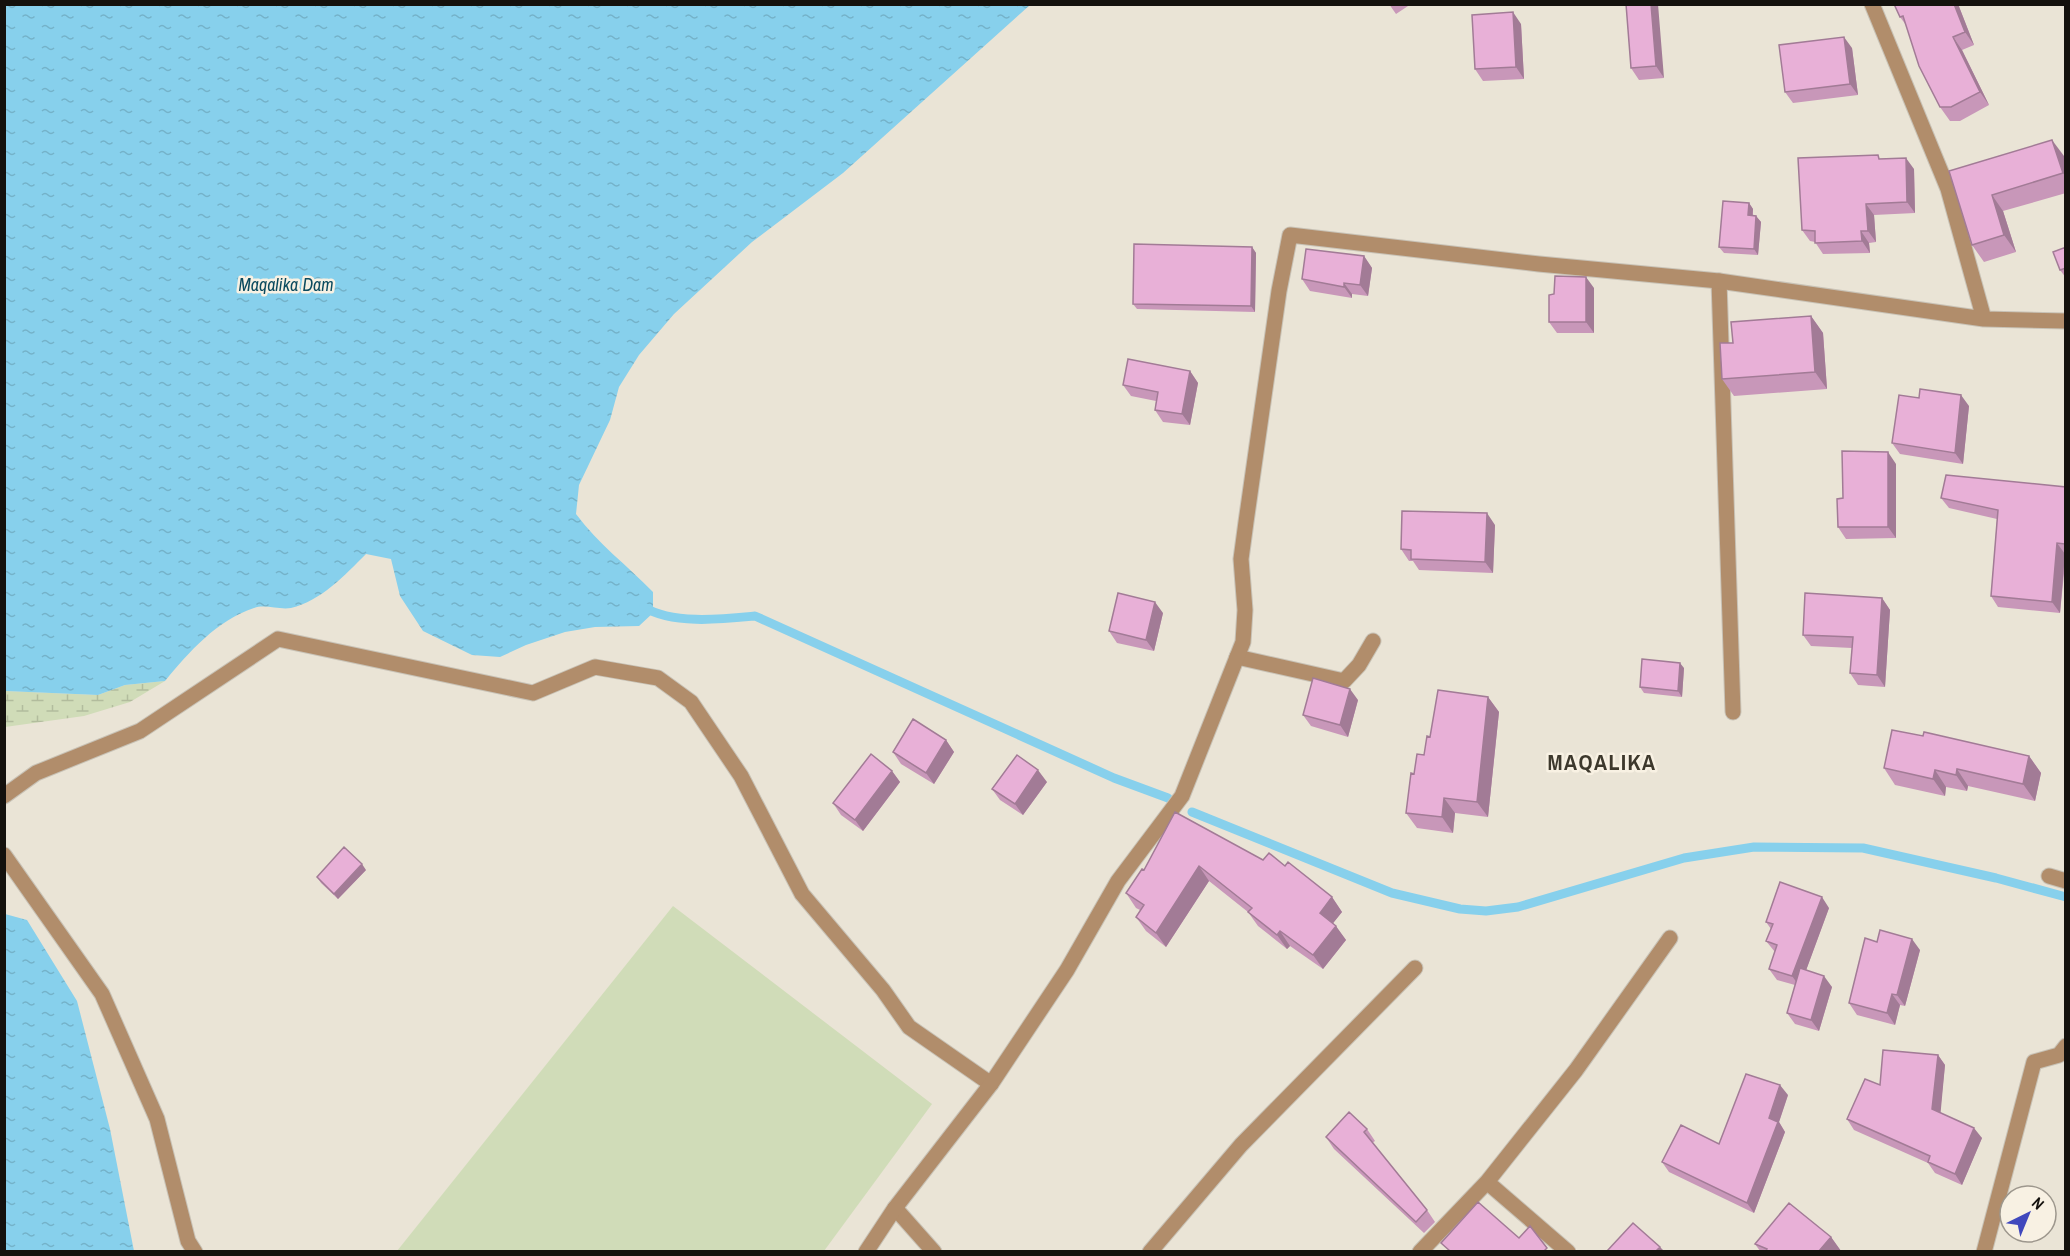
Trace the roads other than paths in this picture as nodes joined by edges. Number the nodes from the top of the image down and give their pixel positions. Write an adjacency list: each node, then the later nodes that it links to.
1 (1872, 4): 3 (street)
2 (1719, 281): 3 (street); 6 (street); 7 (street)
3 (1984, 319): 4 (street)
4 (2066, 321)
5 (1373, 641): 6 (street)
6 (1237, 657): 15 (street)
7 (1733, 712)
8 (4, 796): 15 (street)
9 (4, 855): 18 (street)
10 (2049, 876): 11 (street)
11 (2066, 881)
12 (1670, 938): 16 (street)
13 (1415, 968): 21 (street)
14 (2066, 1046): 24 (street)
15 (991, 1084): 17 (street)
16 (1487, 1182): 22 (street); 23 (street)
17 (895, 1208): 19 (street); 20 (street)
18 (195, 1251)
19 (866, 1251)
20 (934, 1251)
21 (1150, 1251)
22 (1420, 1251)
23 (1568, 1251)
24 (1984, 1251)

